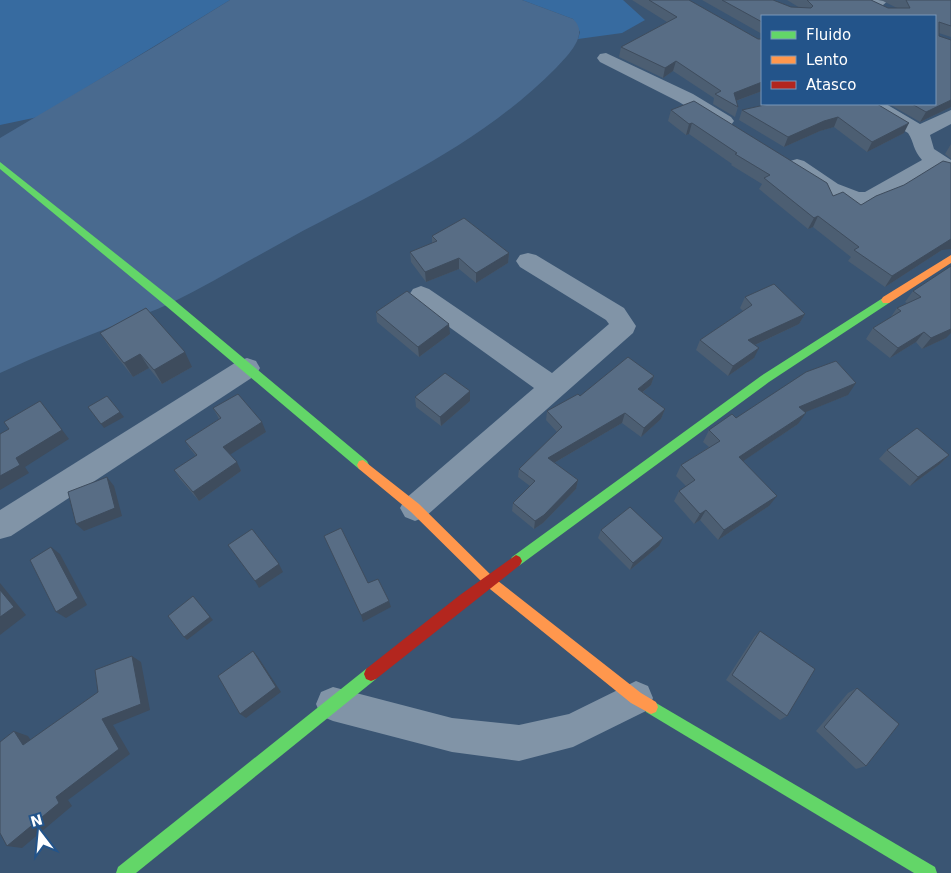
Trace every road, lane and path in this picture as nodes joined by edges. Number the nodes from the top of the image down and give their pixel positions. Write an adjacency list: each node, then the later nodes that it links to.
1 (606, 58): 4 (street)
2 (875, 105): 5 (street)
3 (948, 108): 5 (street)
4 (736, 128)
5 (918, 133): 8 (street)
6 (784, 158): 8 (street)
7 (0, 165): 12 (street)
8 (943, 166)
9 (951, 258): 16 (street)
10 (528, 260): 13 (street)
11 (421, 295): 13 (street)
12 (247, 368): 14 (street); 15 (street)
13 (554, 388): 14 (street)
14 (415, 508): 16 (street)
15 (0, 526)
16 (489, 581): 17 (street); 18 (street)
17 (636, 698): 18 (street); 20 (street)
18 (333, 704): 19 (street)
19 (124, 873)
20 (929, 873)

